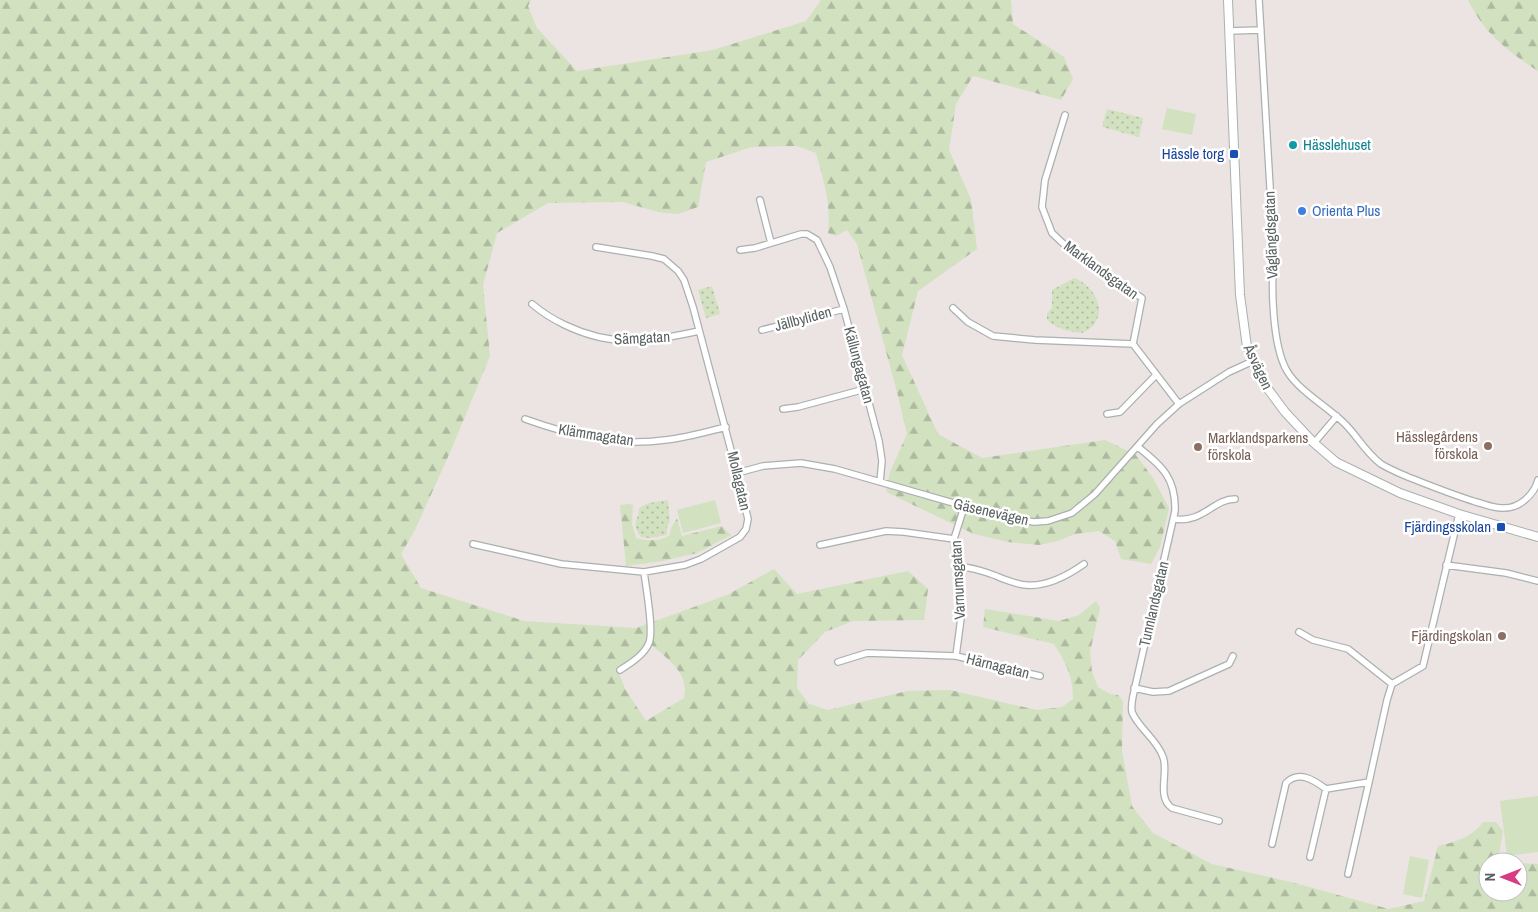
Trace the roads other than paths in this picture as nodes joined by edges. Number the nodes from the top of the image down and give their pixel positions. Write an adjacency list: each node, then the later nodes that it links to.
1 (1228, 0): 4 (street, Åsvägen)
2 (1259, 0): 3 (street, Våglängdsgatan)
3 (1261, 30): 4 (street); 22 (street, Våglängdsgatan)
4 (1229, 31): 16 (street, Åsvägen)
5 (1065, 115): 15 (street, Marklandsgatan)
6 (760, 200): 7 (street)
7 (771, 243): 9 (street); 12 (street, Källungagatan)
8 (596, 247): 14 (street, Mollagatan)
9 (740, 250)
10 (532, 304): 14 (street, Sämgatan)
11 (953, 308): 15 (street)
12 (844, 309): 13 (street, Jällbyliden); 18 (street, Källungagatan)
13 (762, 330)
14 (700, 331): 24 (street, Mollagatan)
15 (1133, 344): 17 (street)
16 (1253, 361): 19 (street, Gäsenevägen); 25 (street, Åsvägen)
17 (1156, 375): 19 (street); 21 (street)
18 (865, 389): 20 (street); 29 (street, Källungagatan)
19 (1179, 404): 26 (street, Gäsenevägen)
20 (783, 409)
21 (1107, 414)
22 (1337, 416): 25 (street); 28 (street, Våglängdsgatan)
23 (526, 419): 24 (street, Klämmagatan)
24 (726, 427): 27 (street, Mollagatan)
25 (1314, 443): 32 (street, Åsvägen)
26 (1138, 447): 31 (street, Gäsenevägen); 33 (street, Tunnlandsgatan)
27 (737, 473): 29 (street, Gäsenevägen); 41 (street, Mollagatan)
28 (1538, 480)
29 (880, 482): 31 (street, Gäsenevägen)
30 (1235, 499): 33 (street)
31 (964, 507): 35 (street, Varnumsgatan)
32 (1459, 514): 34 (street, Åsvägen); 39 (street)
33 (1174, 519): 50 (street, Tunnlandsgatan)
34 (1538, 537)
35 (954, 539): 37 (street); 40 (street, Varnumsgatan)
36 (473, 544): 41 (street, Mollagatan)
37 (820, 545)
38 (1084, 564): 40 (street)
39 (1446, 565): 42 (street); 49 (street)
40 (958, 568): 44 (street, Varnumsgatan)
41 (644, 572): 47 (street)
42 (1538, 581)
43 (1299, 632): 49 (street)
44 (956, 656): 46 (street); 48 (street, Härnagatan)
45 (1233, 656): 50 (street)
46 (838, 662)
47 (620, 670)
48 (1040, 676)
49 (1392, 684): 51 (street)
50 (1134, 688): 53 (street, Tunnlandsgatan)
51 (1369, 782): 52 (street); 56 (street)
52 (1326, 789): 54 (street); 55 (street)
53 (1219, 821)
54 (1272, 844)
55 (1310, 857)
56 (1348, 874)

